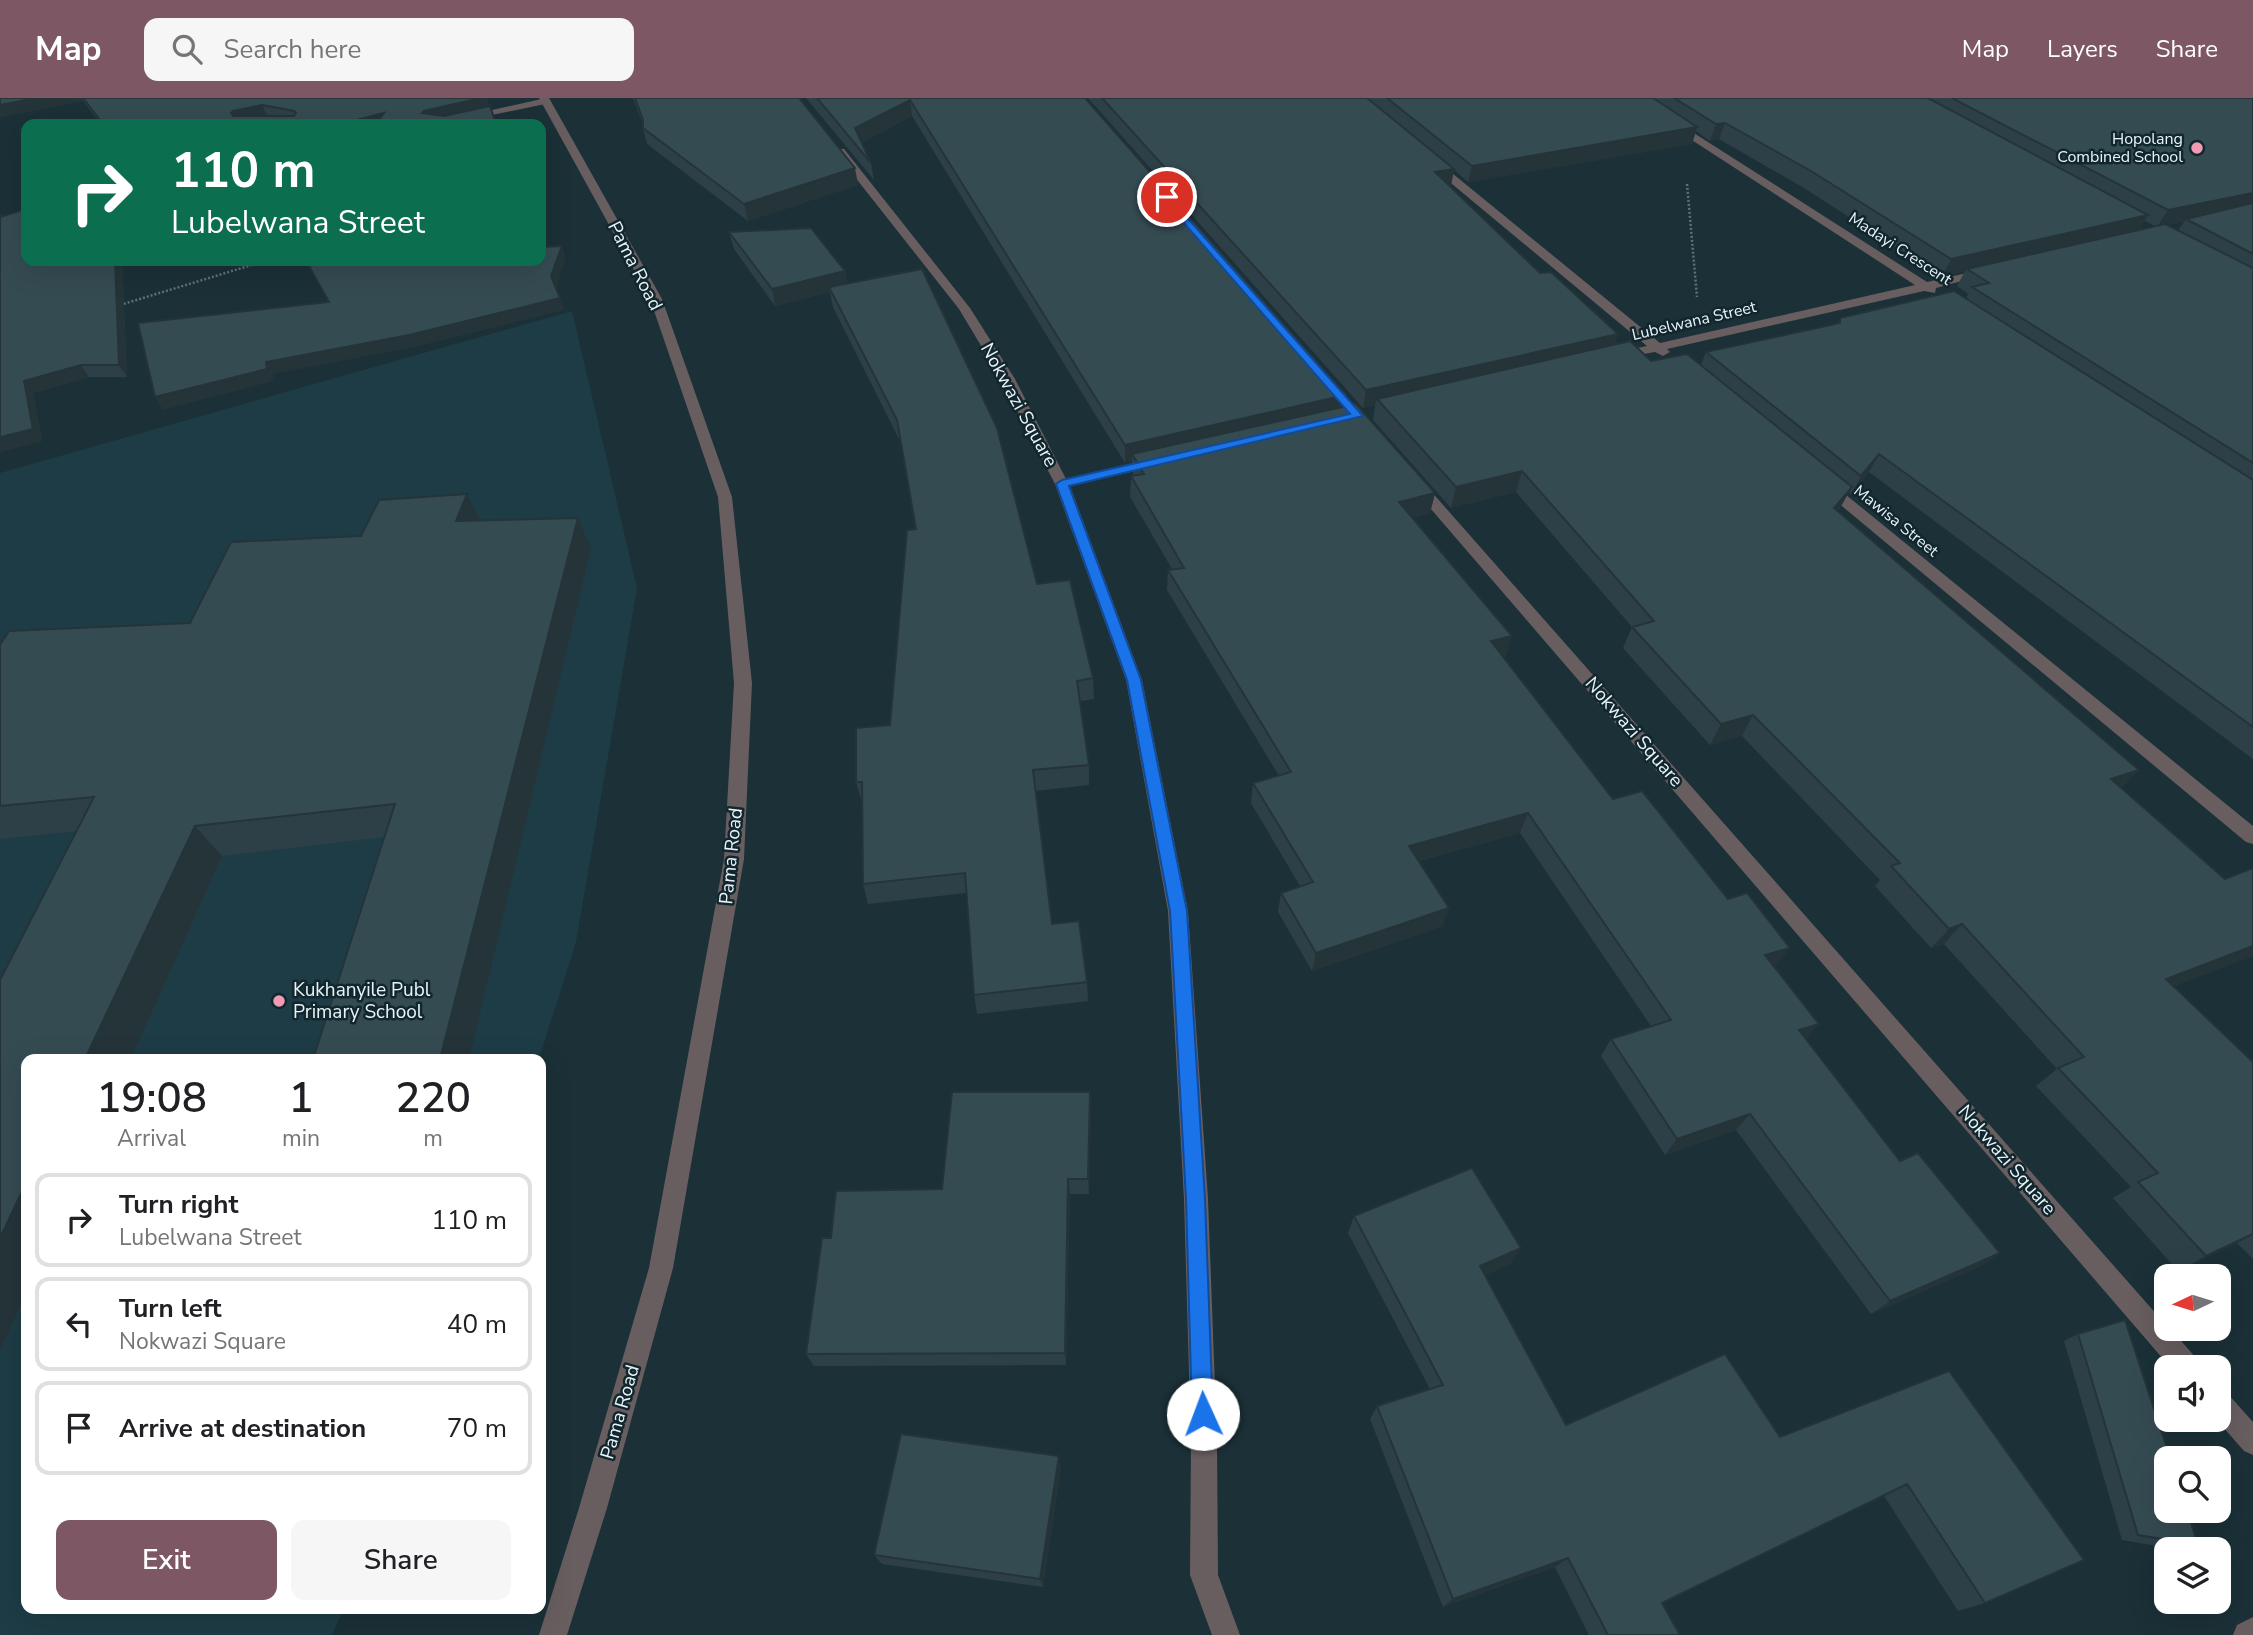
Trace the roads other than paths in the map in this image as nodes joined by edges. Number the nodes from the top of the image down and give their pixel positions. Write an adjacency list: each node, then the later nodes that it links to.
1 (1632, 98): 7 (street, Madayi Crescent)
2 (545, 99): 3 (street); 21 (street, Pama Road)
3 (456, 119)
4 (831, 140): 15 (street, Nokwazi Square)
5 (1417, 150): 9 (street)
6 (1993, 271): 7 (street, Lubelwana Street)
7 (1925, 286): 8 (street, Madayi Crescent); 9 (street, Lubelwana Street)
8 (1947, 301)
9 (1658, 348): 10 (street, Lubelwana Street); 11 (street)
10 (1603, 360)
11 (1679, 365)
12 (1169, 459): 15 (street)
13 (1403, 468): 17 (street, Nokwazi Square)
14 (1808, 471): 16 (street, Mawisa Street)
15 (1062, 484): 22 (street, Nokwazi Square)
16 (2253, 837)
17 (2177, 1355)
18 (2231, 1417): 19 (street)
19 (2253, 1442)
20 (2253, 1631): 23 (street)
21 (553, 1635)
22 (1226, 1635)
23 (2247, 1635)

